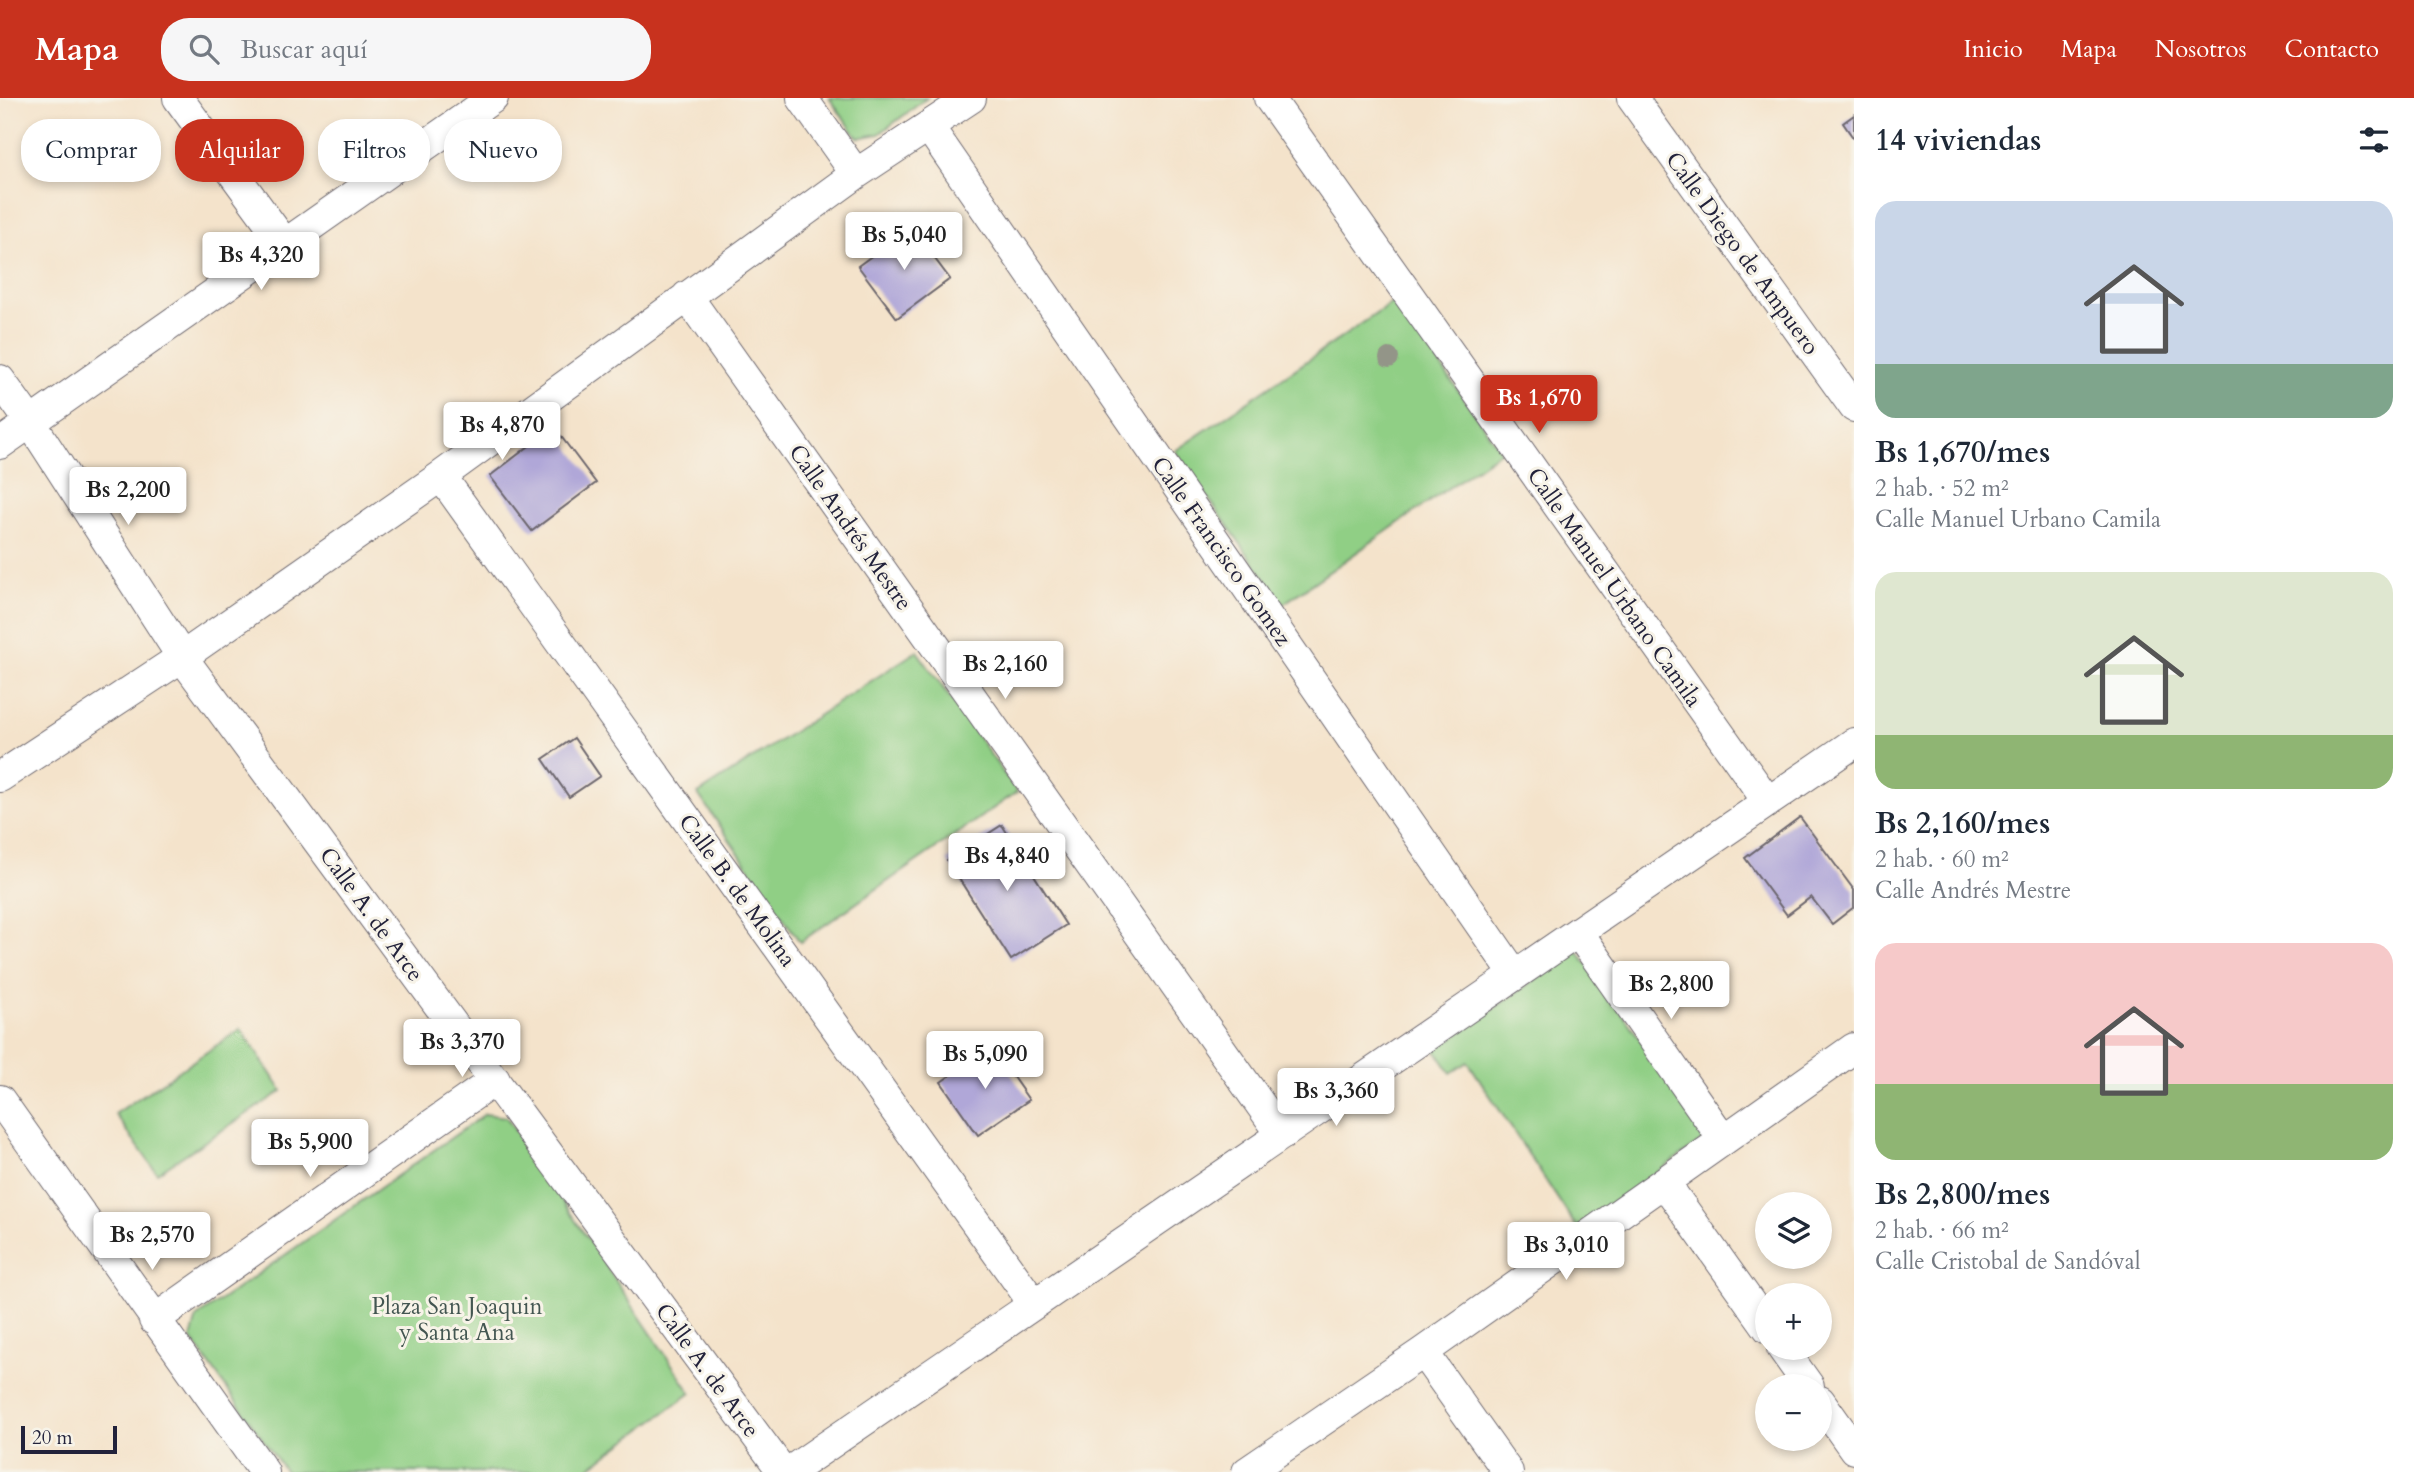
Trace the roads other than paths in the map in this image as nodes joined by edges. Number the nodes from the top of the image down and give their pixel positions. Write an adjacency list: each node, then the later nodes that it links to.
1 (178, 98): 9 (street)
2 (493, 98): 9 (street)
3 (802, 98): 8 (street)
4 (971, 98): 7 (street)
5 (1269, 98): 19 (street, Calle Manuel Urbano Camila)
6 (1632, 98): 12 (street, Calle Diego de Ampuero)
7 (929, 127): 8 (street); 21 (street, Calle Francisco Gomez)
8 (856, 174): 10 (street)
9 (285, 244): 13 (street)
10 (687, 296): 15 (street); 25 (street, Calle Andrés Mestre)
11 (0, 380): 13 (street, Calle A. de Arce)
12 (1854, 407)
13 (31, 424): 14 (street); 16 (street, Calle A. de Arce)
14 (0, 444)
15 (441, 475): 16 (street); 28 (street, Calle B. de Molina)
16 (182, 657): 18 (street); 23 (street, Calle A. de Arce)
17 (1854, 743): 19 (street)
18 (0, 777)
19 (1768, 802): 20 (street)
20 (1578, 932): 21 (street); 26 (street)
21 (1516, 975): 25 (street)
22 (1854, 1048): 26 (street)
23 (495, 1080): 30 (street); 35 (street, Calle A. de Arce)
24 (0, 1100): 30 (street)
25 (1282, 1135): 28 (street)
26 (1723, 1139): 27 (street)
27 (1664, 1182): 29 (street); 31 (street)
28 (1034, 1304): 36 (street)
29 (1755, 1310)
30 (154, 1320): 34 (street)
31 (1423, 1352): 37 (street); 38 (street)
32 (1832, 1418): 33 (street)
33 (1854, 1449)
34 (264, 1472)
35 (783, 1472)
36 (789, 1472)
37 (1247, 1472)
38 (1508, 1472)

